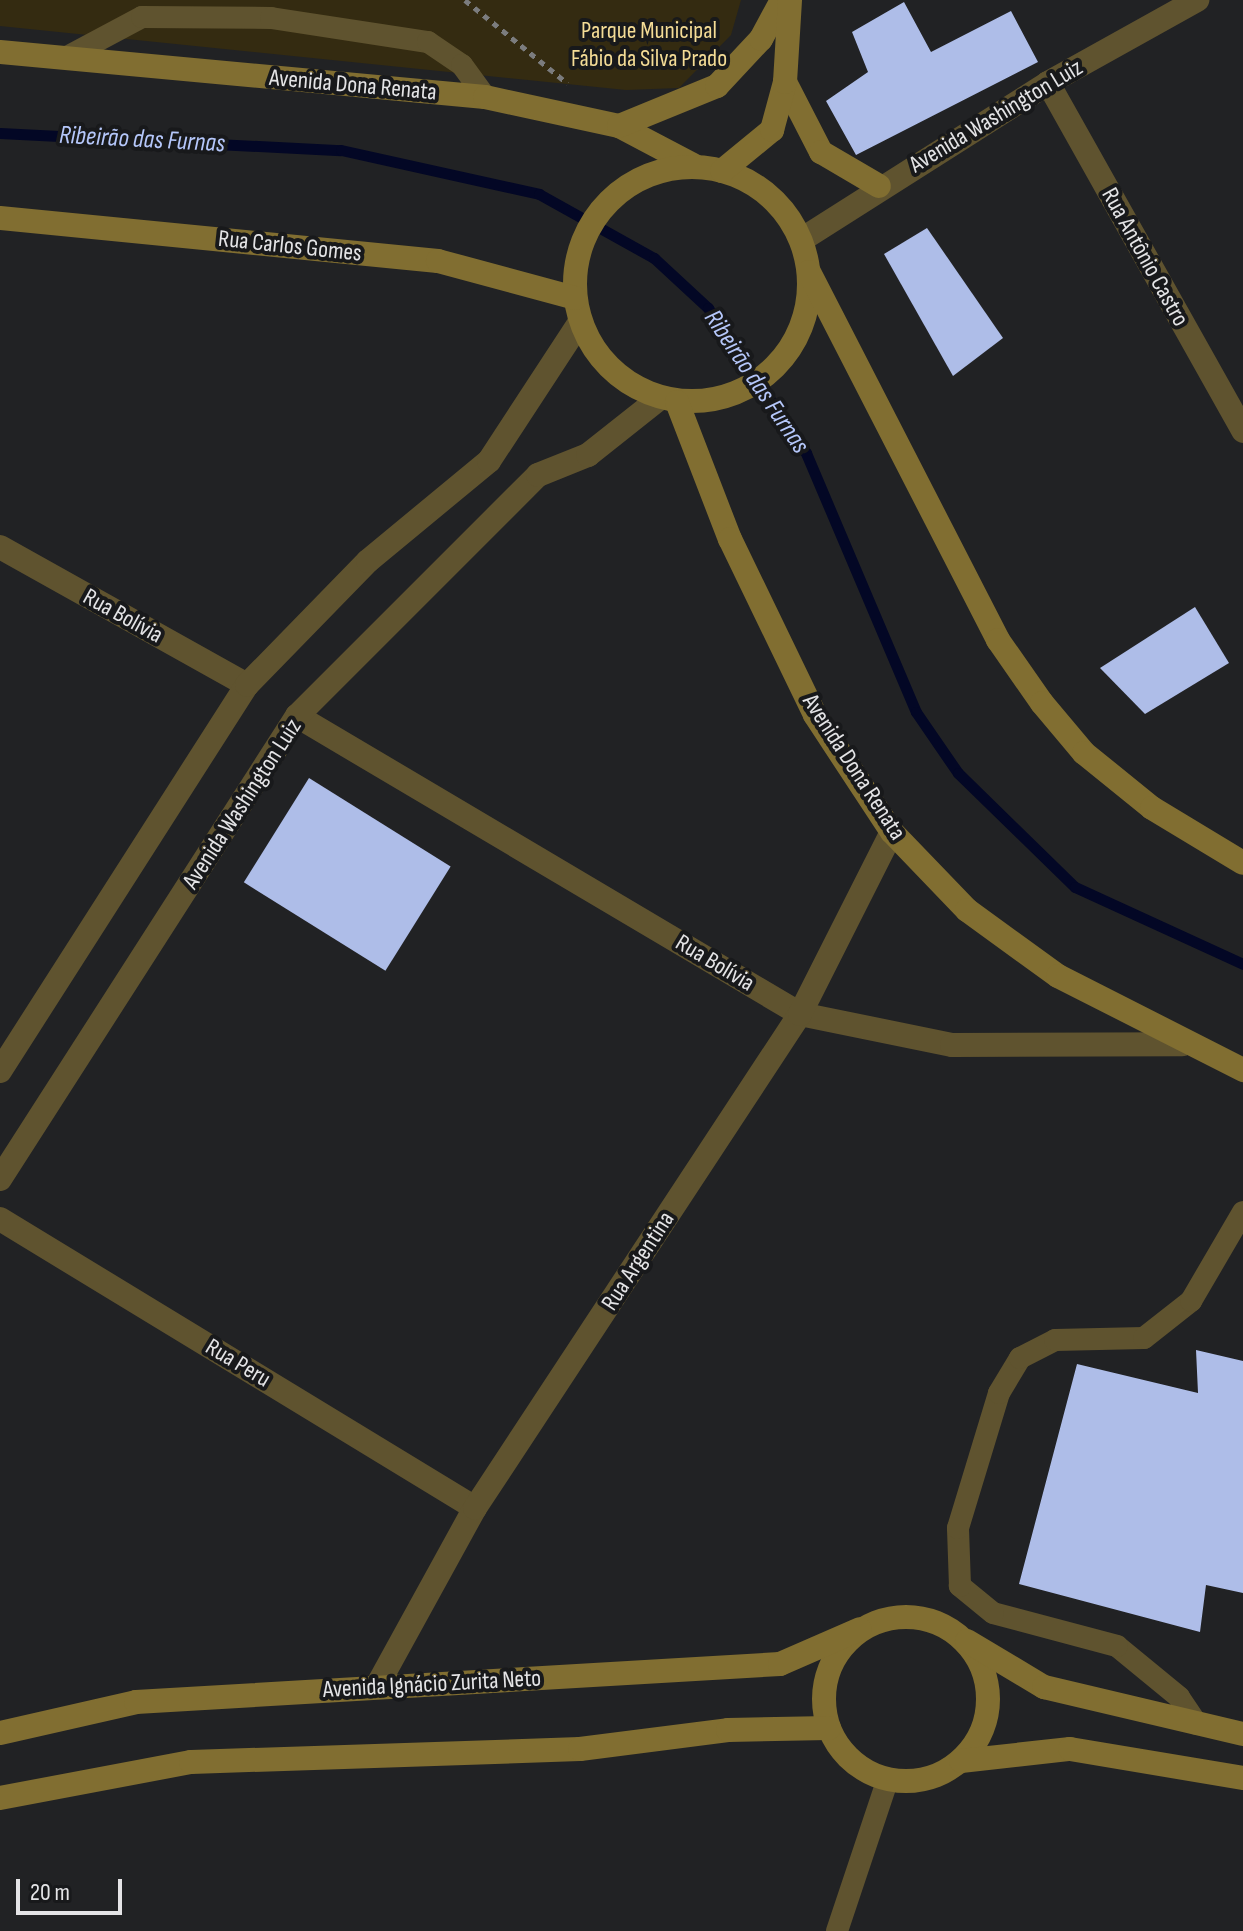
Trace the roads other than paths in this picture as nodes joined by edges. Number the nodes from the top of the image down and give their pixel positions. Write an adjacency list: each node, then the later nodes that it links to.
1 (782, 0): 9 (main road)
2 (790, 0): 6 (main road)
3 (1197, 0): 7 (street, Avenida Washington Luiz)
4 (0, 52): 5 (main road, Avenida Dona Renata)
5 (67, 57): 8 (main road, Avenida Dona Renata); 8 (lane)
6 (785, 82): 11 (main road); 12 (main road)
7 (1048, 83): 12 (street, Avenida Washington Luiz); 18 (street, Rua Antônio Castro)
8 (485, 97): 9 (main road, Avenida Dona Renata)
9 (619, 126): 10 (main road, Avenida Dona Renata)
10 (693, 165): 11 (main road); 16 (main road)
11 (722, 171): 14 (main road)
12 (879, 186): 14 (street, Avenida Washington Luiz)
13 (0, 218): 16 (main road, Rua Carlos Gomes)
14 (801, 240): 15 (main road)
15 (809, 272): 17 (main road); 23 (main road)
16 (578, 310): 17 (main road); 20 (street)
17 (669, 400): 21 (street, Avenida Washington Luiz); 22 (main road, Avenida Dona Renata)
18 (1243, 431)
19 (0, 547): 20 (street, Rua Bolívia)
20 (247, 685): 27 (street)
21 (297, 716): 24 (street, Rua Bolívia); 28 (street, Avenida Washington Luiz)
22 (892, 832): 24 (street, Rua Argentina); 25 (main road, Avenida Dona Renata)
23 (1243, 863)
24 (800, 1014): 25 (street, Rua Bolívia); 31 (street, Rua Argentina)
25 (1182, 1044): 26 (main road, Avenida Dona Renata)
26 (1243, 1070)
27 (0, 1071)
28 (0, 1179)
29 (1243, 1212): 35 (lane)
30 (0, 1219): 31 (street, Rua Peru)
31 (475, 1508): 34 (street, Rua Argentina)
32 (860, 1629): 33 (main road); 34 (main road, Avenida Ignácio Zurita Neto); 36 (main road)
33 (961, 1638): 35 (main road); 39 (main road)
34 (377, 1686): 37 (main road, Avenida Ignácio Zurita Neto)
35 (1197, 1724): 38 (main road)
36 (829, 1728): 41 (main road); 42 (main road)
37 (0, 1733)
38 (1243, 1734)
39 (961, 1761): 40 (main road); 41 (main road)
40 (1243, 1778)
41 (888, 1779): 43 (lane)
42 (0, 1798)
43 (837, 1931)

